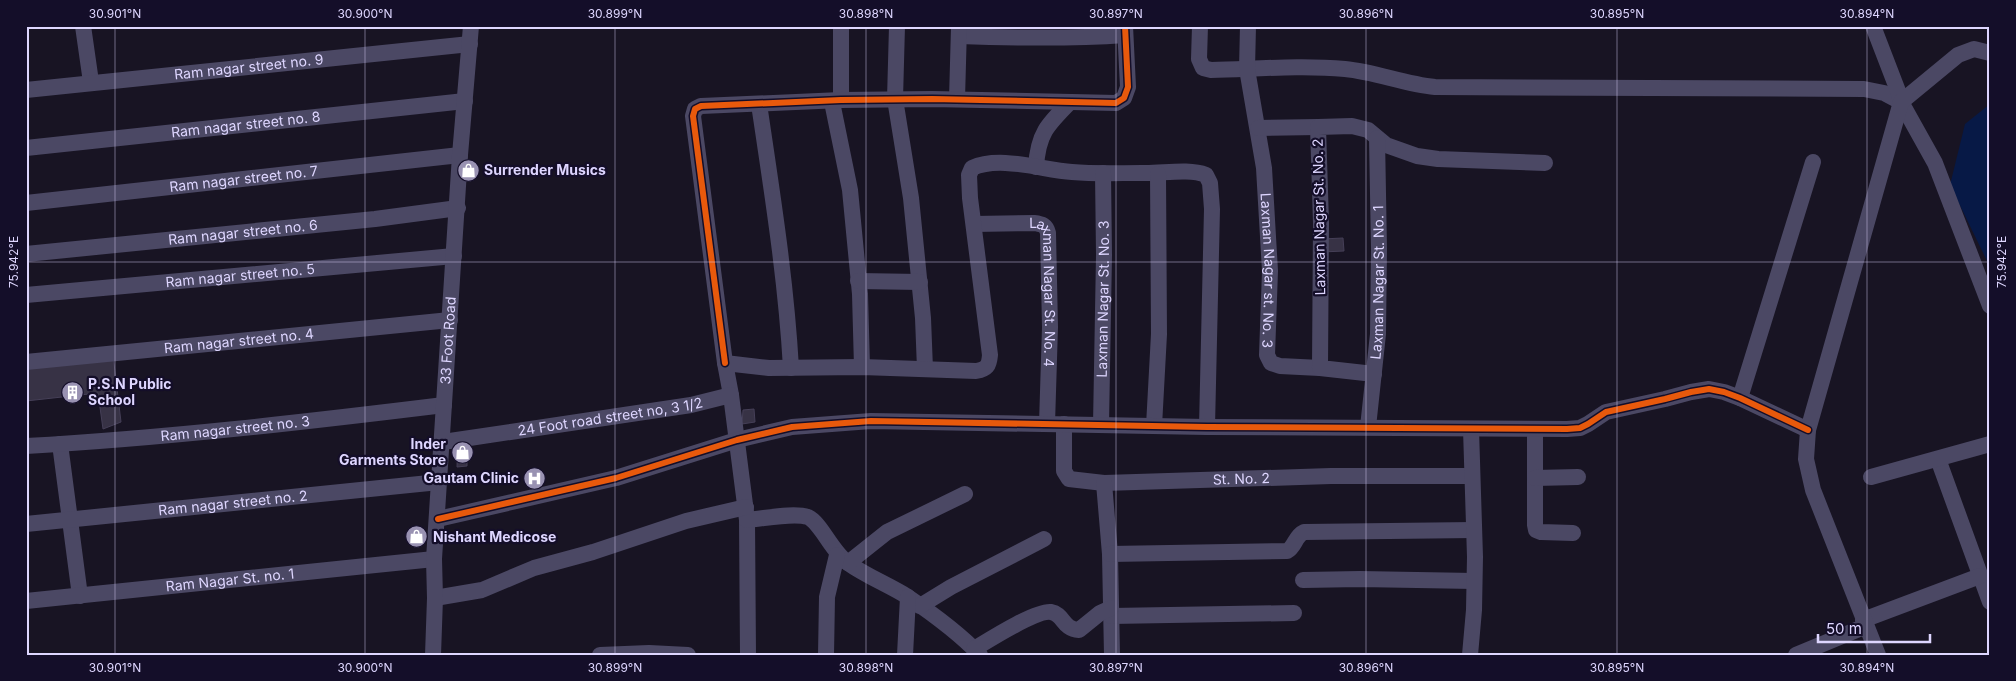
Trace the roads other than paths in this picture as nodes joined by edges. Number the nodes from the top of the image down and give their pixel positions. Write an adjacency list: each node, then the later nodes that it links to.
1 (83, 26): 13 (street)
2 (471, 26): 10 (street, 33 Foot Road)
3 (841, 26): 18 (street)
4 (897, 26): 15 (street)
5 (1200, 26): 12 (street)
6 (1248, 26): 12 (street, Laxman Nagar st. No. 3)
7 (1873, 26): 20 (street)
8 (959, 31): 9 (street); 16 (street)
9 (1125, 31): 19 (street)
10 (470, 44): 13 (street, Ram nagar street no. 9); 17 (street, 33 Foot Road)
11 (1990, 53): 20 (street)
12 (1247, 70): 20 (street); 23 (street, Laxman Nagar st. No. 3)
13 (91, 82): 14 (street, Ram nagar street no. 9)
14 (26, 90)
15 (895, 99): 16 (street); 18 (street); 38 (street)
16 (957, 99): 19 (street)
17 (465, 101): 25 (street, Ram nagar street no. 8); 26 (street, 33 Foot Road)
18 (837, 101): 21 (street); 37 (street)
19 (1070, 102): 29 (street)
20 (1900, 102): 40 (street); 60 (street)
21 (759, 104): 43 (street); 45 (street)
22 (1318, 127): 23 (street); 24 (street, Laxman Nagar St. No. 2); 46 (street, Laxman Nagar St. No. 2)
23 (1258, 128): 46 (street, Laxman Nagar st. No. 3)
24 (1377, 138): 28 (street, Laxman Nagar St. No. 2); 48 (street, Laxman Nagar St. No. 1)
25 (26, 148)
26 (460, 155): 32 (street, Ram nagar street no. 7); 33 (street, 33 Foot Road)
27 (1813, 162): 50 (street)
28 (1545, 163)
29 (1036, 168): 30 (street); 34 (street)
30 (1103, 173): 31 (street); 54 (street, Laxman Nagar St. No. 3)
31 (1158, 174): 55 (street); 56 (street)
32 (26, 203)
33 (458, 208): 35 (street, Ram nagar street no. 6); 36 (street, 33 Foot Road)
34 (974, 224): 47 (street); 52 (street, Laxman Nagar St. No. 4)
35 (26, 254)
36 (454, 256): 39 (street, Ram nagar street no. 5); 41 (street, 33 Foot Road)
37 (858, 281): 38 (street); 44 (street)
38 (920, 282): 47 (street)
39 (26, 295)
40 (1990, 306)
41 (450, 320): 42 (street, Ram nagar street no. 4); 51 (street, 33 Foot Road)
42 (26, 362)
43 (724, 363): 45 (street); 49 (street)
44 (862, 367): 45 (street); 47 (street)
45 (791, 368)
46 (1320, 368): 48 (street)
47 (925, 369)
48 (1374, 374): 57 (street, Laxman Nagar St. No. 1)
49 (731, 396): 61 (street); 62 (street, 24 Foot road street no, 3 1/2)
50 (1740, 398): 59 (street); 60 (street)
51 (444, 405): 62 (street, 33 Foot Road); 63 (street, Ram nagar street no. 3)
52 (1047, 424): 53 (street); 61 (street)
53 (1064, 424): 54 (street); 72 (street, St. No. 2)
54 (1101, 425): 55 (street)
55 (1154, 426): 56 (street)
56 (1207, 427): 57 (street)
57 (1368, 427): 58 (street)
58 (1471, 429): 59 (street); 67 (street)
59 (1535, 429): 70 (street)
60 (1808, 430): 93 (street)
61 (736, 440): 74 (street); 76 (street)
62 (443, 442): 71 (street, 33 Foot Road)
63 (60, 444): 65 (street, Ram nagar street no. 3); 75 (street)
64 (1990, 444): 66 (street)
65 (26, 446)
66 (1938, 459): 69 (street); 86 (street)
67 (1471, 476): 72 (street, St. No. 2); 78 (street)
68 (1578, 477): 70 (street)
69 (1871, 477)
70 (1535, 478): 79 (street)
71 (439, 482): 75 (street, Ram nagar street no. 2); 76 (street, 33 Foot Road)
72 (1104, 483): 81 (street)
73 (965, 494): 83 (street)
74 (746, 514): 83 (street); 88 (street); 98 (street)
75 (71, 519): 77 (street, Ram nagar street no. 2); 87 (street)
76 (438, 519): 82 (street, 33 Foot Road)
77 (26, 524)
78 (1474, 530): 81 (street); 85 (street)
79 (1573, 534)
80 (1044, 539): 90 (street)
81 (1110, 554): 91 (street)
82 (434, 559): 87 (street, Ram Nagar St. no. 1); 88 (street, 33 Foot Road)
83 (843, 559): 90 (street); 99 (street)
84 (1303, 580): 85 (street)
85 (1474, 581): 102 (street)
86 (1986, 588): 93 (street)
87 (80, 596): 89 (street, Ram Nagar St. no. 1)
88 (435, 598): 95 (street, 33 Foot Road)
89 (26, 601)
90 (914, 602): 94 (street); 100 (street)
91 (1111, 612): 92 (street); 94 (street); 101 (street)
92 (1294, 613)
93 (1864, 623): 103 (street); 104 (street)
94 (977, 652)
95 (433, 655)
96 (600, 655): 97 (street)
97 (688, 655)
98 (748, 655)
99 (826, 655)
100 (905, 655)
101 (1112, 655)
102 (1470, 655)
103 (1796, 655)
104 (1878, 655)

